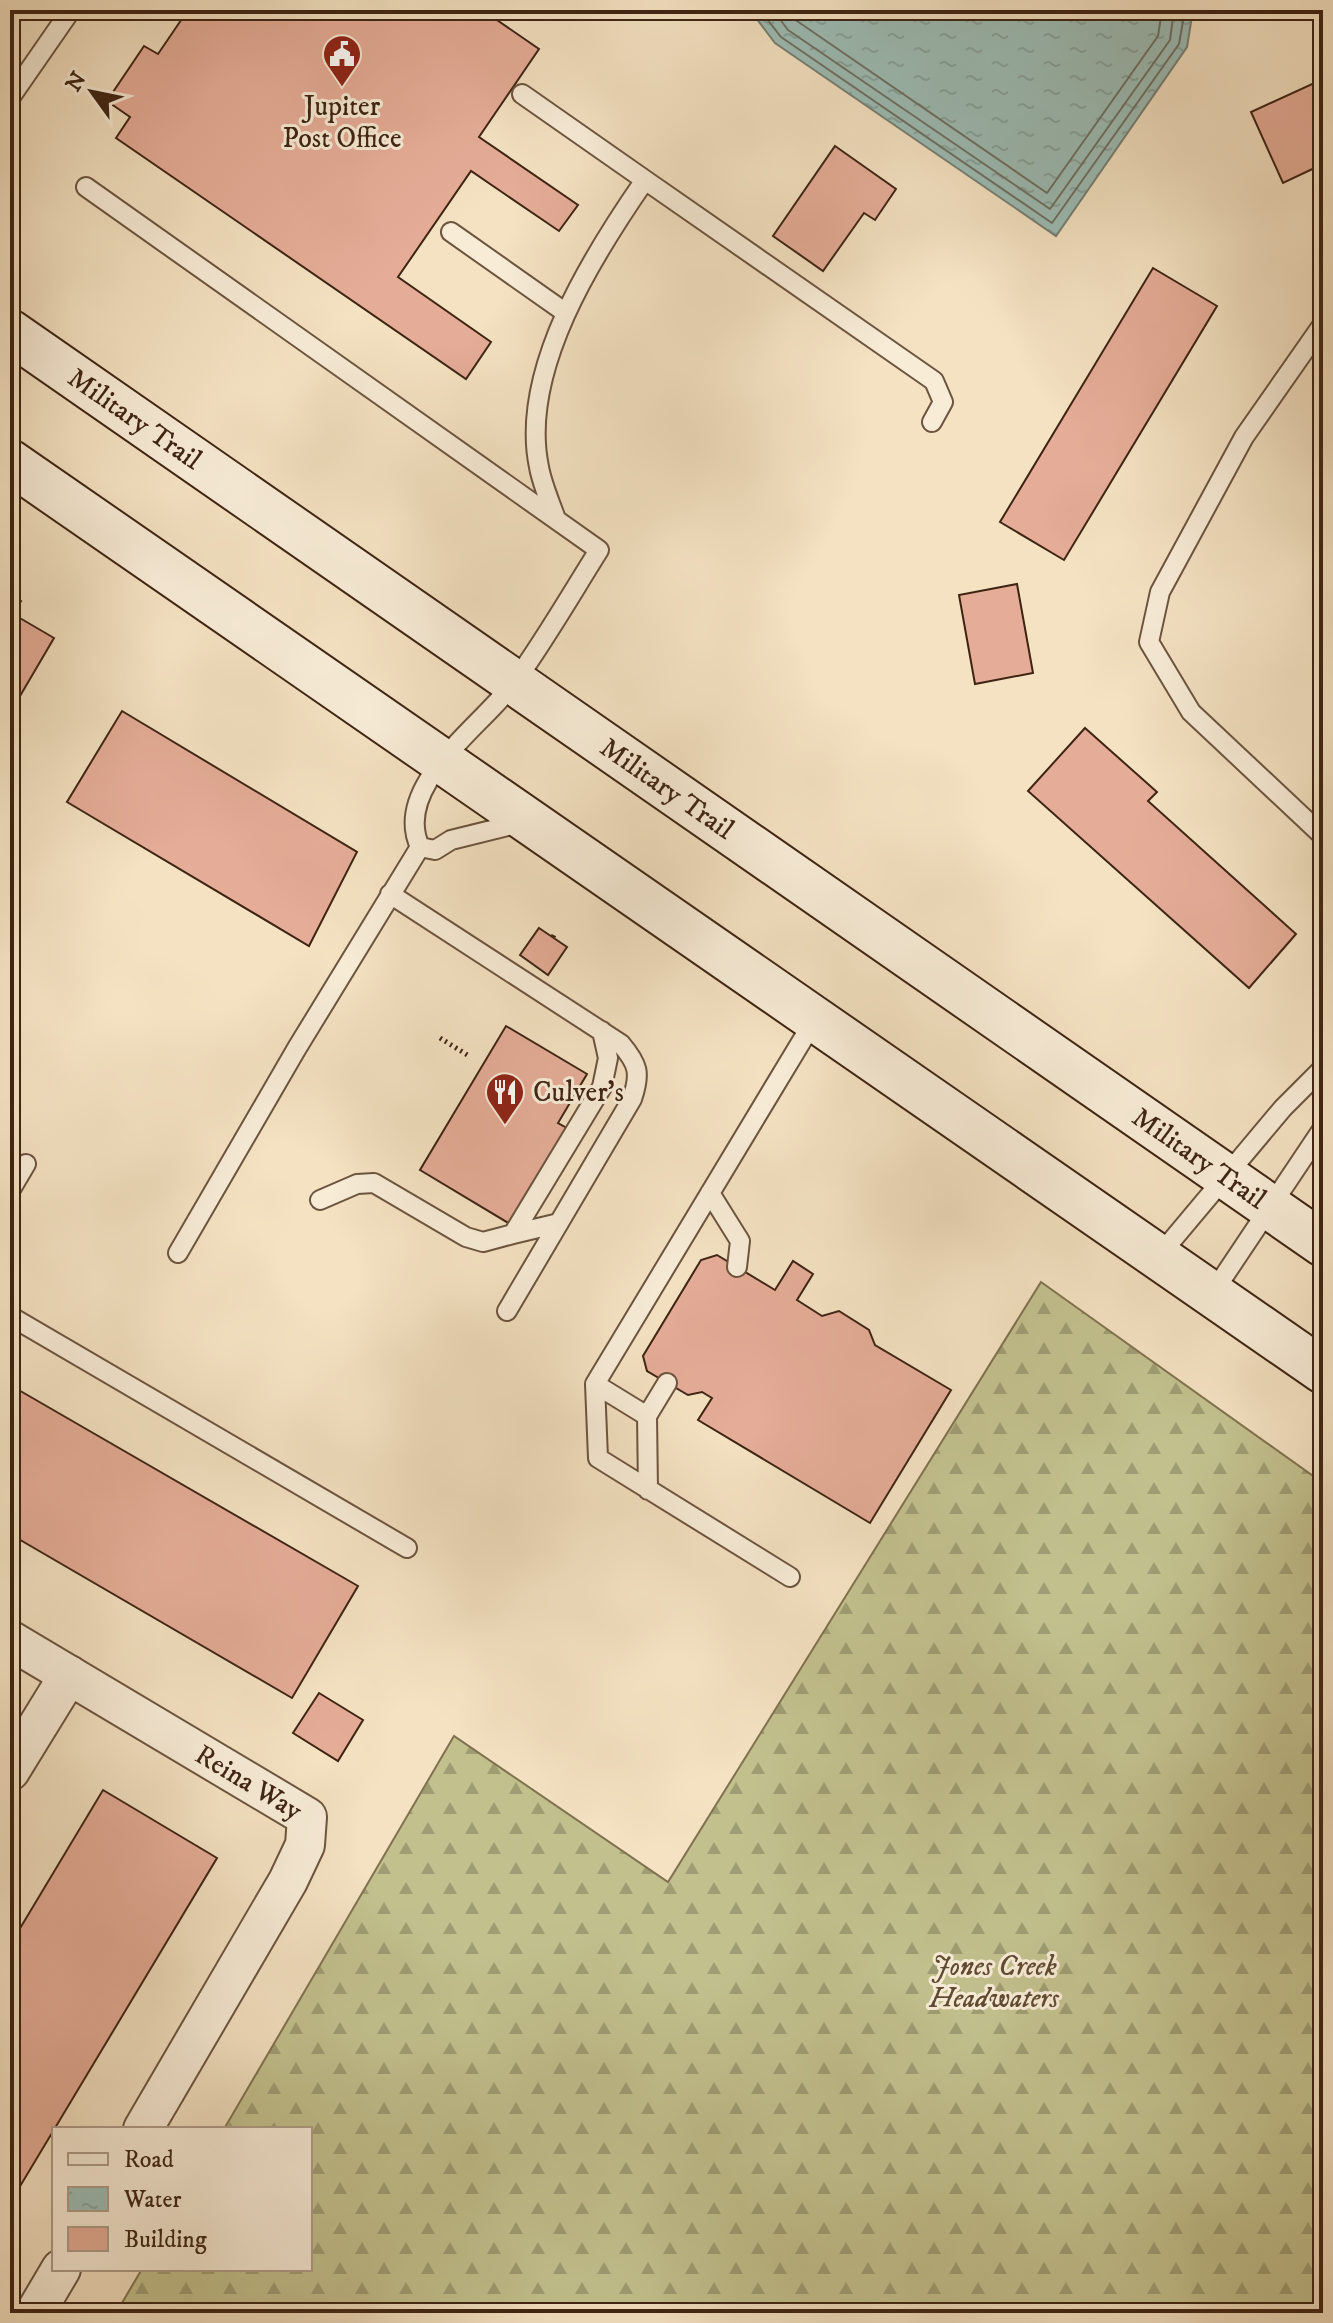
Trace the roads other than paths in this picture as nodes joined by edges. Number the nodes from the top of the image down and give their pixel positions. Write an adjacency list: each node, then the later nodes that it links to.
1 (71, 10): 3 (lane)
2 (522, 94): 4 (lane)
3 (10, 98)
4 (645, 180): 7 (lane); 10 (lane)
5 (86, 187): 12 (lane)
6 (451, 232): 7 (lane)
7 (566, 313): 12 (lane)
8 (1323, 324): 16 (lane)
9 (10, 332): 13 (main road, Military Trail)
10 (932, 422)
11 (10, 462): 14 (main road)
12 (556, 519): 13 (lane)
13 (515, 683): 14 (lane); 24 (main road, Military Trail)
14 (440, 761): 15 (main road); 17 (lane)
15 (529, 821): 17 (lane); 19 (main road)
16 (1323, 836)
17 (420, 847): 18 (lane)
18 (390, 894): 20 (lane); 32 (lane)
19 (815, 1019): 26 (lane); 33 (main road)
20 (602, 1031): 29 (lane); 30 (lane)
21 (1323, 1068): 24 (lane)
22 (1323, 1128): 28 (lane)
23 (26, 1164): 25 (lane)
24 (1226, 1177): 28 (main road, Military Trail); 33 (lane)
25 (10, 1191)
26 (710, 1193): 34 (lane); 40 (lane)
27 (320, 1200): 30 (lane)
28 (1270, 1207): 31 (main road, Military Trail); 35 (lane)
29 (559, 1223): 30 (lane); 36 (lane)
30 (513, 1234)
31 (1323, 1244)
32 (178, 1253)
33 (1158, 1257): 35 (main road)
34 (737, 1267)
35 (1212, 1294): 38 (main road)
36 (507, 1311)
37 (10, 1316): 43 (lane)
38 (1323, 1371)
39 (667, 1383): 41 (lane)
40 (595, 1384): 41 (lane); 42 (lane)
41 (647, 1416): 42 (lane)
42 (648, 1490): 44 (lane)
43 (407, 1548)
44 (790, 1577)
45 (10, 1640): 46 (street, Reina Way)
46 (69, 1675): 47 (street); 48 (street, Reina Way)
47 (10, 1771)
48 (144, 2127)
49 (60, 2271): 50 (street)
50 (35, 2313)

